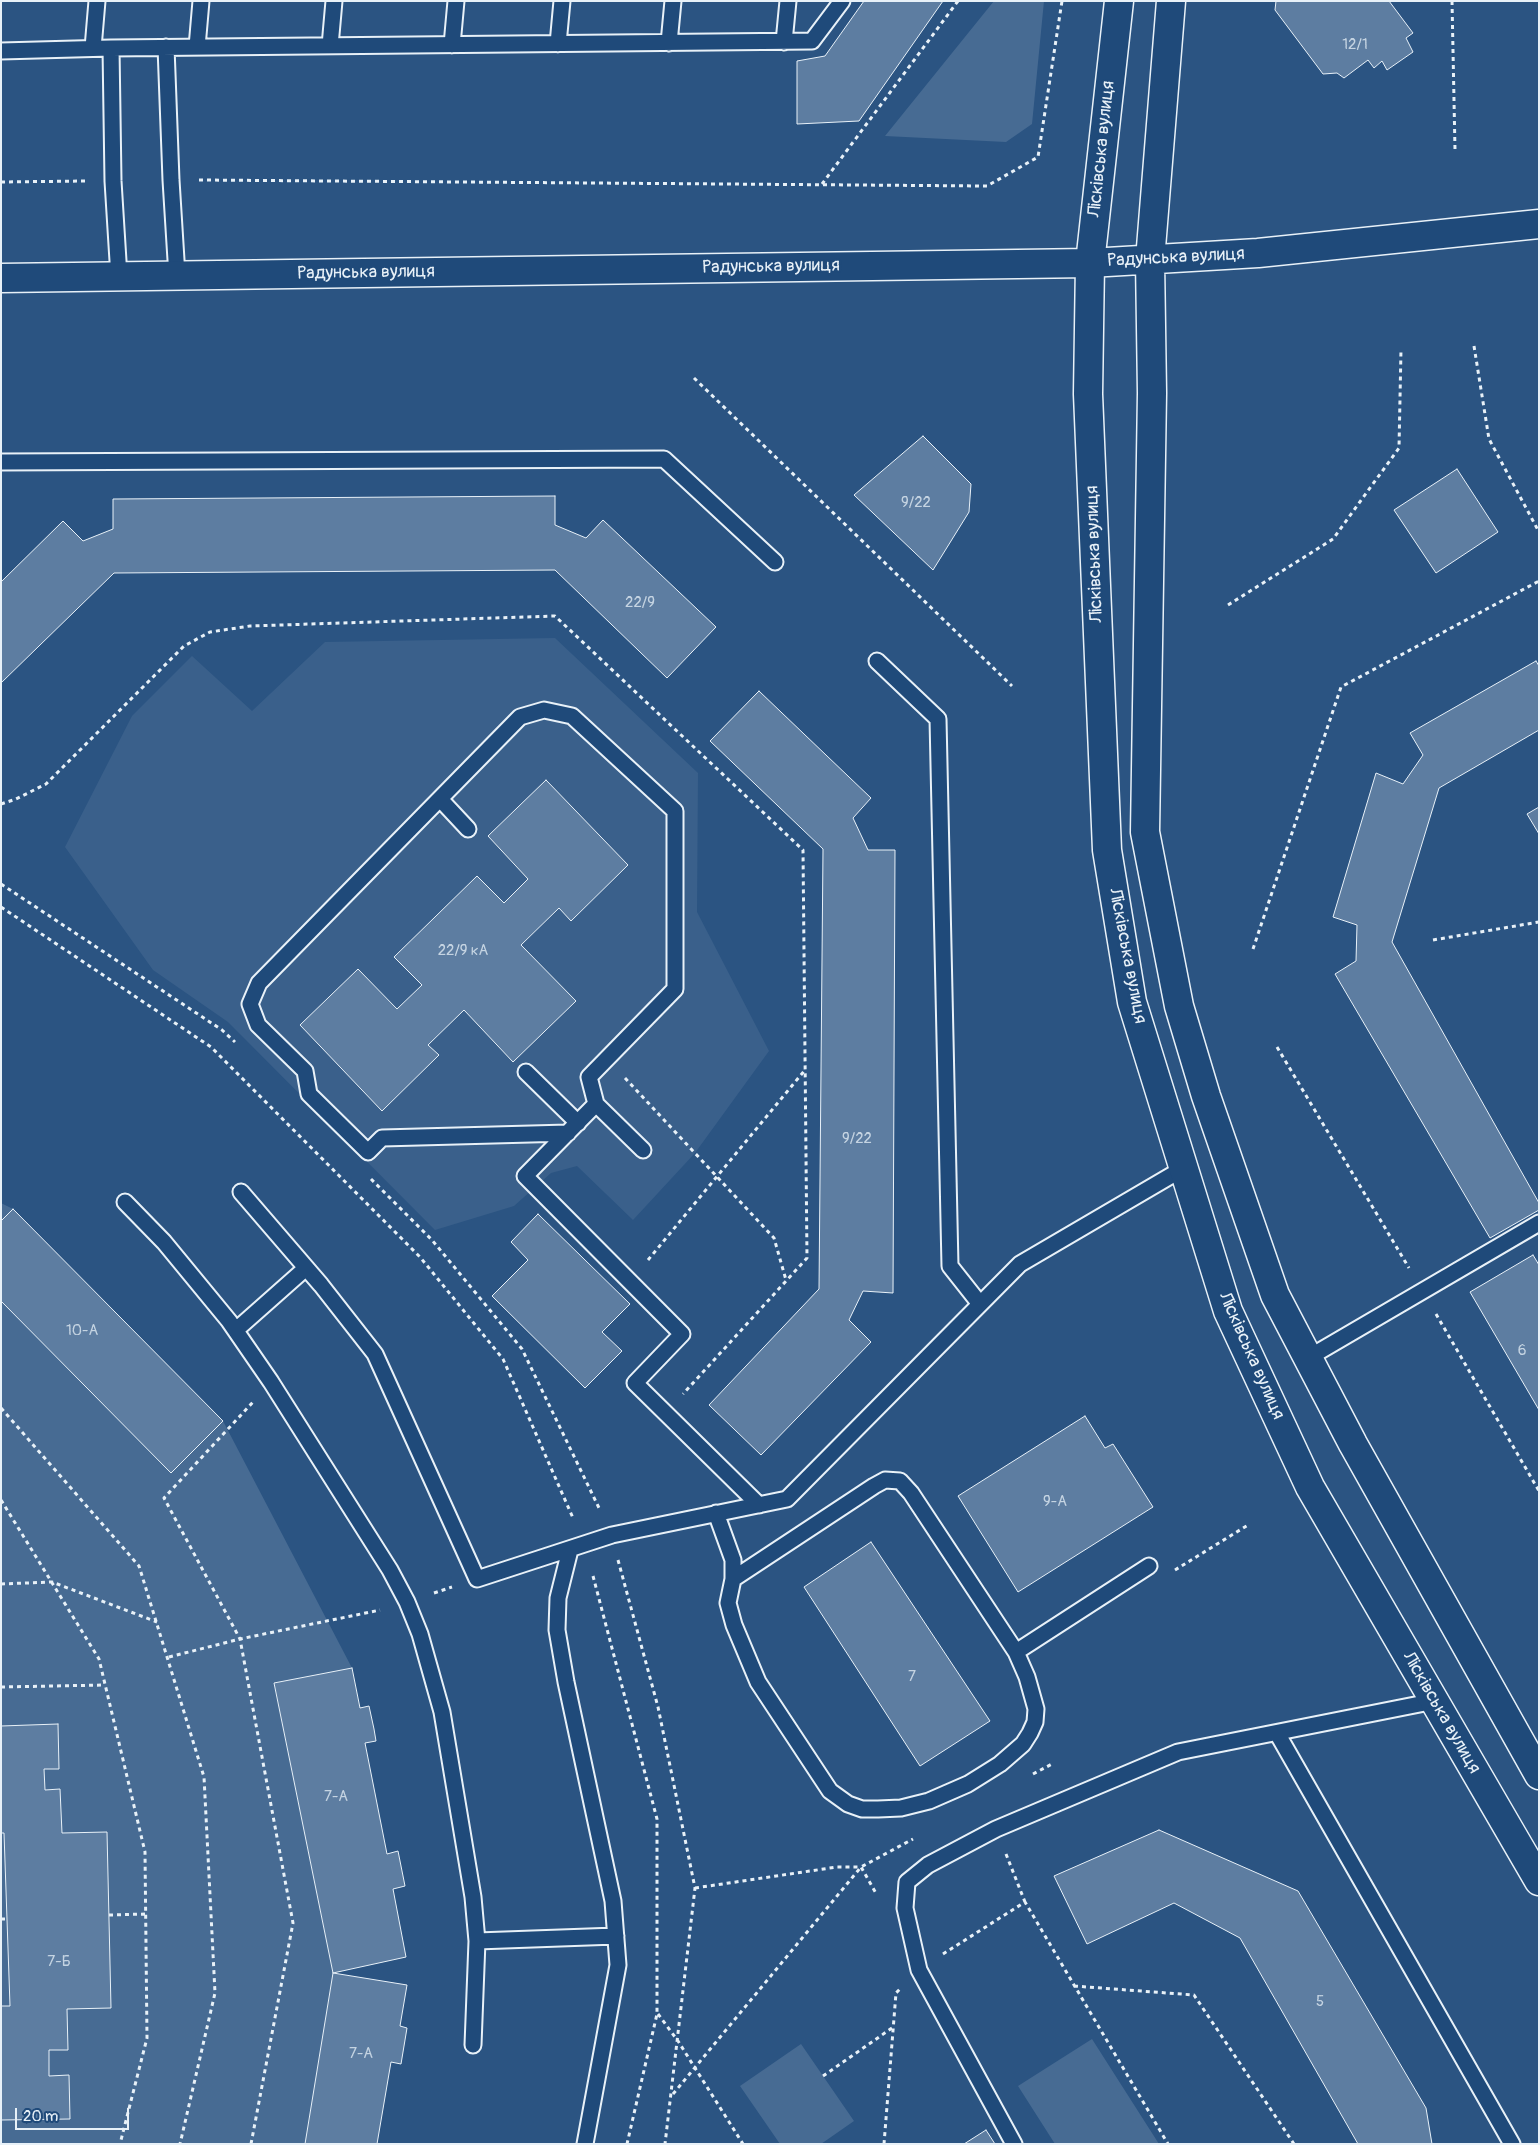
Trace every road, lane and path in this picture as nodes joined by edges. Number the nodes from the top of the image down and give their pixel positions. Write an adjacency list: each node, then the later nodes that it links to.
1 (97, 1): 21 (lane)
2 (201, 1): 20 (lane)
3 (334, 1): 18 (lane)
4 (456, 1): 17 (lane)
5 (562, 1): 16 (lane)
6 (673, 1): 14 (lane)
7 (788, 1): 15 (lane)
8 (842, 1): 15 (lane)
9 (958, 1): 28 (path)
10 (1062, 1): 28 (path)
11 (1119, 1): 31 (street, Лісківська вулиця)
12 (1171, 1): 30 (street)
13 (1452, 1): 24 (path)
14 (669, 42): 15 (lane); 16 (lane)
15 (784, 42)
16 (558, 44): 17 (lane)
17 (452, 45): 18 (lane)
18 (330, 46): 20 (lane)
19 (166, 47): 20 (lane); 22 (lane); 26 (lane)
20 (196, 47)
21 (93, 48): 22 (lane); 23 (lane)
22 (111, 48): 25 (lane)
23 (1, 51)
24 (1455, 150)
25 (113, 180): 27 (path); 32 (lane)
26 (171, 180): 28 (path); 33 (lane)
27 (1, 182)
28 (822, 184)
29 (1539, 224): 30 (street, Радунська вулиця)
30 (1150, 260): 31 (street, Радунська вулиця); 70 (street)
31 (1090, 262): 33 (street, Радунська вулиця); 59 (street, Лісківська вулиця)
32 (119, 276): 33 (street, Радунська вулиця); 34 (street, Радунська вулиця)
33 (177, 276)
34 (1, 278)
35 (1474, 346): 39 (path)
36 (1401, 349): 42 (path)
37 (694, 378): 44 (path)
38 (1, 462): 40 (lane)
39 (1539, 532)
40 (775, 562)
41 (1539, 581): 51 (path)
42 (1228, 605)
43 (877, 661): 68 (lane)
44 (1012, 686)
45 (440, 799): 47 (lane); 53 (lane); 57 (lane)
46 (1, 804): 54 (path)
47 (468, 829)
48 (1, 884): 52 (path)
49 (1539, 922): 50 (path)
50 (1434, 940)
51 (1253, 949)
52 (222, 1030)
53 (607, 1059): 56 (lane); 60 (path)
54 (805, 1070): 60 (path); 66 (path)
55 (526, 1072): 57 (lane)
56 (596, 1104): 57 (lane); 58 (lane)
57 (573, 1128): 67 (lane)
58 (643, 1150)
59 (1184, 1168): 68 (lane); 92 (street, Лісківська вулиця)
60 (717, 1176): 66 (path); 67 (path)
61 (241, 1192): 65 (lane)
62 (125, 1202): 69 (lane)
63 (1539, 1223): 70 (lane)
64 (432, 1240): 78 (path)
65 (306, 1268): 69 (lane); 81 (lane)
66 (786, 1280): 73 (path)
67 (630, 1281): 73 (lane)
68 (980, 1304): 75 (lane)
69 (236, 1330): 71 (lane)
70 (1308, 1358): 95 (street)
71 (271, 1382): 85 (lane); 87 (path)
72 (1, 1408): 86 (path)
73 (666, 1412): 75 (lane)
74 (1, 1500): 83 (path)
75 (759, 1504): 76 (lane)
76 (716, 1513): 78 (lane); 82 (lane)
77 (1248, 1525): 80 (path)
78 (612, 1535): 79 (lane); 101 (path)
79 (570, 1550): 81 (lane); 108 (lane)
80 (1149, 1566): 88 (lane)
81 (477, 1579): 85 (path)
82 (733, 1579): 88 (lane); 88 (lane)
83 (52, 1582): 84 (path); 86 (path); 90 (path)
84 (1, 1584)
85 (407, 1602): 87 (path); 109 (lane)
86 (157, 1623): 89 (path)
87 (240, 1639): 89 (path); 121 (path)
88 (1016, 1652)
89 (168, 1657): 120 (path)
90 (105, 1685): 91 (path); 104 (path)
91 (1, 1687)
92 (1435, 1701): 93 (lane); 100 (street, Лісківська вулиця)
93 (1277, 1733): 97 (lane); 129 (lane)
94 (1052, 1764): 96 (path)
95 (1539, 1775)
96 (1026, 1778)
97 (996, 1829): 103 (path); 110 (lane)
98 (914, 1839): 99 (path)
99 (862, 1867): 101 (path); 102 (path); 116 (path)
100 (1539, 1881)
101 (695, 1888): 114 (path)
102 (881, 1901)
103 (1025, 1902): 110 (path); 111 (path)
104 (146, 1914): 105 (path); 119 (path)
105 (109, 1915)
106 (1, 1919): 107 (path)
107 (7, 1919)
108 (616, 1936): 109 (lane); 122 (lane)
109 (478, 1941): 115 (lane)
110 (919, 1970): 113 (path); 126 (lane)
111 (1074, 1986): 127 (path); 128 (path)
112 (658, 2014): 114 (path)
113 (893, 2028): 117 (path); 125 (path)
114 (678, 2040): 116 (path); 118 (path)
115 (473, 2046)
116 (694, 2068): 118 (path); 124 (path)
117 (823, 2076)
118 (671, 2095): 123 (path)
119 (120, 2144)
120 (180, 2144)
121 (252, 2144)
122 (585, 2144)
123 (665, 2144)
124 (743, 2144)
125 (884, 2144)
126 (1014, 2144)
127 (1168, 2144)
128 (1294, 2144)
129 (1512, 2144)

